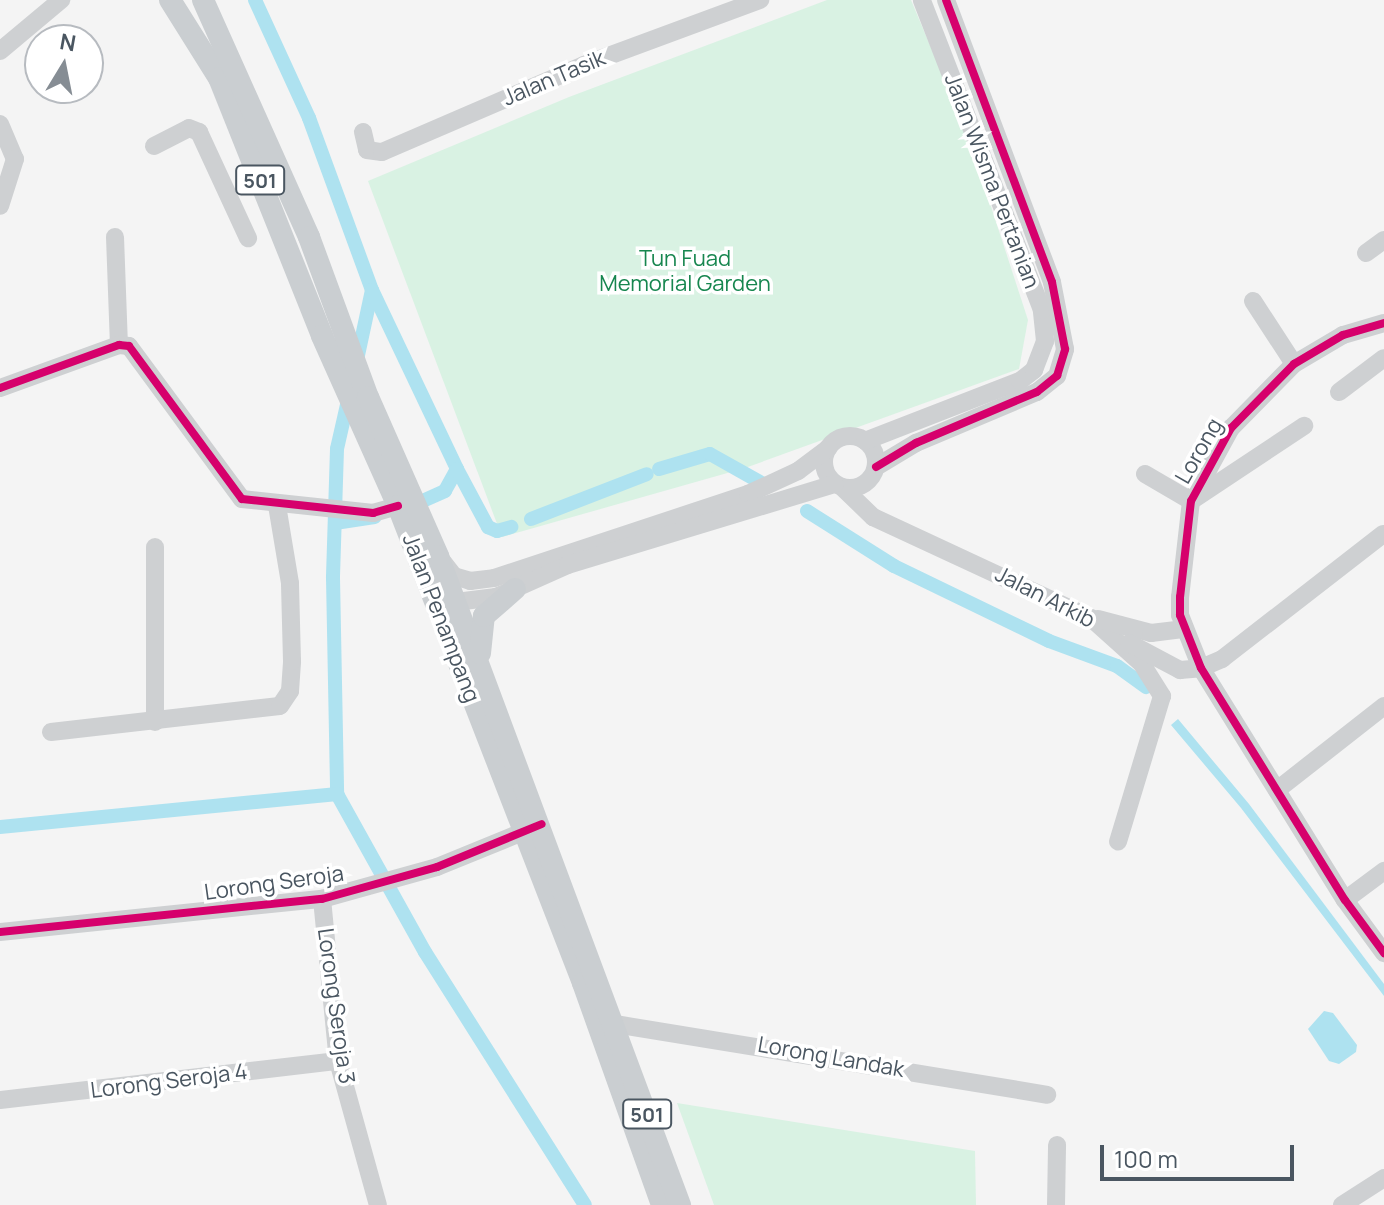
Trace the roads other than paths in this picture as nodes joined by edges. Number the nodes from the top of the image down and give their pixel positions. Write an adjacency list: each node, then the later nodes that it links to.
1 (61, 0): 7 (street)
2 (170, 0): 10 (main road, Jalan Penampang / 501)
3 (203, 0): 31 (main road, Jalan Penampang / 501)
4 (760, 0): 9 (street, Jalan Tasik)
5 (922, 0): 26 (street, Jalan Wisma Pertanian)
6 (946, 0): 28 (street, Jalan Wisma Pertanian)
7 (1, 49)
8 (0, 124): 13 (street)
9 (363, 132)
10 (243, 135): 12 (street); 31 (main road, Jalan Penampang / 501)
11 (154, 146): 12 (street)
12 (211, 151): 15 (street)
13 (0, 206)
14 (115, 237): 20 (street)
15 (248, 238)
16 (1384, 240): 17 (street)
17 (1366, 253)
18 (1253, 301): 22 (street)
19 (1384, 323): 22 (street, Lorong)
20 (119, 345): 23 (street); 33 (street)
21 (1384, 358): 24 (street)
22 (1294, 364): 32 (street, Lorong)
23 (0, 388)
24 (1339, 392)
25 (1304, 426): 32 (street)
26 (865, 441): 27 (street); 28 (street)
27 (828, 448): 30 (street); 38 (street)
28 (873, 473): 30 (street); 34 (street, Jalan Arkib)
29 (1145, 474): 32 (street)
30 (839, 486): 34 (street, Jalan Arkib); 40 (street)
31 (404, 499): 33 (street); 37 (main road, Jalan Penampang / 501); 39 (main road, Jalan Penampang / 501)
32 (1191, 501): 44 (street, Lorong)
33 (277, 505): 49 (street)
34 (896, 524): 43 (street, Jalan Arkib)
35 (1383, 534): 47 (street)
36 (155, 547): 49 (street)
37 (434, 550): 38 (street); 42 (main road, Jalan Penampang / 501)
38 (494, 578): 41 (street)
39 (427, 583): 42 (main road); 52 (main road, Jalan Penampang / 501)
40 (515, 589): 41 (street); 46 (main road)
41 (484, 600): 42 (street)
42 (456, 602): 46 (main road, Jalan Penampang / 501)
43 (1091, 618): 44 (street); 45 (street, Jalan Arkib)
44 (1183, 622): 47 (street)
45 (1117, 638): 47 (street); 53 (street, Jalan Arkib)
46 (482, 668): 52 (main road, Jalan Penampang / 501)
47 (1201, 668): 51 (street)
48 (1384, 706): 51 (street)
49 (155, 722): 50 (street)
50 (51, 732)
51 (1277, 790): 56 (street)
52 (533, 828): 55 (street, Lorong Seroja); 59 (main road, Jalan Penampang / 501); 60 (main road, Jalan Penampang / 501)
53 (1118, 842)
54 (1384, 871): 56 (street)
55 (322, 899): 57 (street, Lorong Seroja); 62 (street, Lorong Seroja 3)
56 (1345, 900): 58 (street)
57 (0, 932)
58 (1384, 953)
59 (583, 983): 60 (main road); 61 (main road, Jalan Penampang / 501)
60 (615, 1024): 61 (main road); 63 (street, Lorong Landak); 70 (main road, Jalan Penampang / 501)
61 (606, 1048): 69 (main road, Jalan Penampang / 501)
62 (338, 1061): 64 (street, Lorong Seroja 4); 68 (street, Lorong Seroja 3)
63 (1047, 1095)
64 (0, 1100)
65 (1057, 1145): 71 (street)
66 (1384, 1178): 67 (street)
67 (1350, 1204)
68 (378, 1205)
69 (662, 1205)
70 (680, 1205)
71 (1056, 1205)

